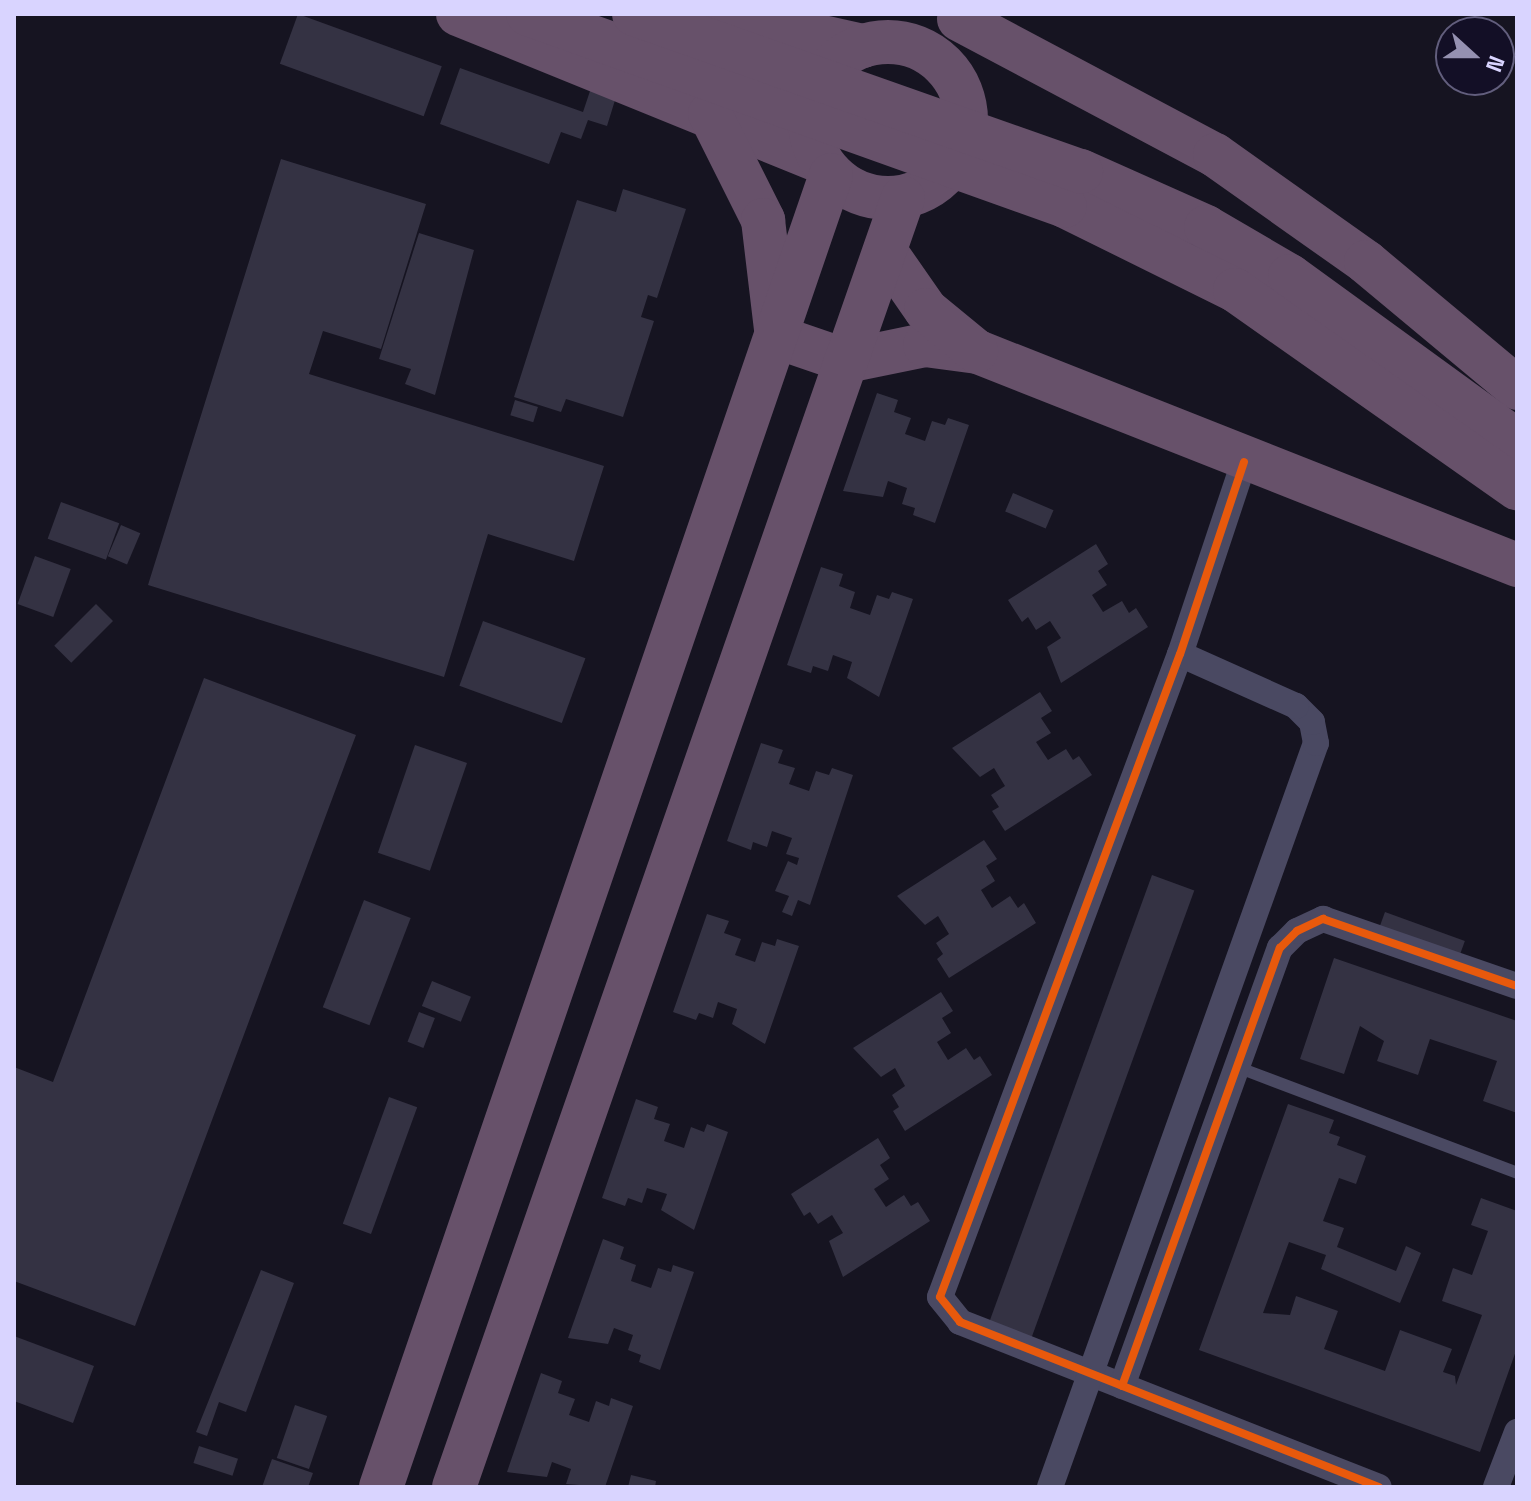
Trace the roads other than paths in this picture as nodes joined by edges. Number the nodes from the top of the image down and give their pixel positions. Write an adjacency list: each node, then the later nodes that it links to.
1 (458, 14): 8 (highway)
2 (528, 14): 10 (highway, bridge)
3 (634, 14): 10 (highway, bridge)
4 (719, 14): 6 (highway)
5 (960, 16): 7 (highway); 16 (highway)
6 (877, 34): 7 (highway); 9 (highway)
7 (943, 65): 11 (highway)
8 (710, 114): 9 (highway); 13 (highway)
9 (825, 168): 11 (highway); 13 (highway)
10 (1073, 189): 17 (highway); 19 (highway)
11 (903, 198): 12 (highway)
12 (885, 251): 14 (highway); 15 (highway)
13 (777, 337): 15 (highway); 28 (highway)
14 (978, 352): 15 (highway); 18 (highway)
15 (847, 361): 29 (highway)
16 (1517, 388)
17 (1517, 441)
18 (1244, 462): 20 (highway); 21 (street)
19 (1517, 488)
20 (1517, 565)
21 (1180, 654): 25 (street); 25 (street)
22 (1517, 986): 23 (street)
23 (1237, 1067): 24 (lane); 26 (street)
24 (1517, 1173)
25 (1091, 1374): 26 (street); 30 (street)
26 (1122, 1386): 31 (street)
27 (1517, 1432): 32 (street)
28 (381, 1487)
29 (454, 1487)
30 (1050, 1487)
31 (1379, 1487)
32 (1496, 1487)

